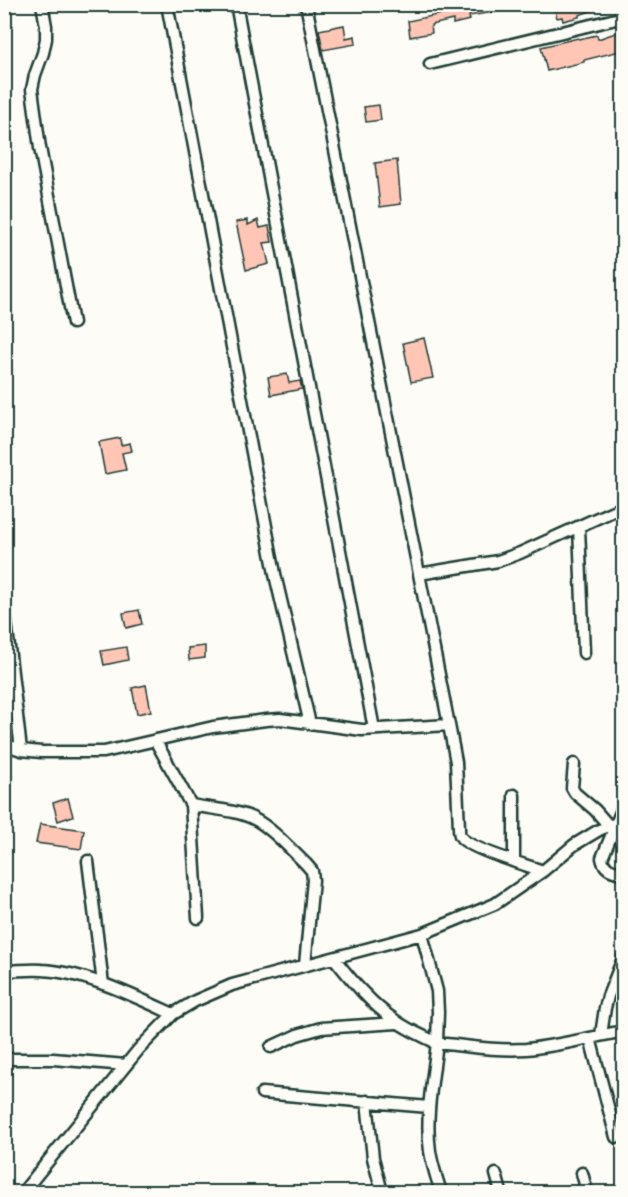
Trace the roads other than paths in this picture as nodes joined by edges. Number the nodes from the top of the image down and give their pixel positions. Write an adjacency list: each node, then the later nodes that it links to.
1 (42, 4): 7 (street)
2 (167, 4): 13 (street)
3 (236, 4): 15 (street)
4 (306, 4): 10 (street)
5 (624, 17): 6 (street)
6 (430, 64)
7 (73, 323)
8 (624, 506): 9 (street)
9 (579, 527): 10 (street); 12 (street)
10 (419, 574): 14 (street)
11 (4, 604): 18 (street)
12 (584, 653)
13 (310, 724): 15 (street); 16 (street)
14 (448, 725): 15 (street); 25 (street)
15 (374, 729)
16 (155, 740): 18 (street); 21 (street)
17 (4, 744): 18 (street)
18 (21, 750)
19 (574, 764): 23 (street)
20 (514, 795): 25 (street)
21 (191, 805): 28 (street); 32 (street)
22 (624, 805): 23 (street)
23 (616, 824): 26 (street); 27 (street)
24 (88, 861): 34 (street)
25 (514, 861): 26 (street)
26 (543, 871): 29 (street)
27 (624, 874)
28 (198, 918)
29 (422, 934): 31 (street); 39 (street)
30 (624, 956): 38 (street)
31 (334, 958): 32 (street); 36 (street)
32 (306, 965): 35 (street)
33 (4, 971): 34 (street)
34 (103, 984): 35 (street)
35 (173, 1014): 42 (street)
36 (397, 1023): 39 (street); 40 (street)
37 (624, 1031): 38 (street)
38 (596, 1037): 39 (street); 46 (street)
39 (437, 1043): 45 (street)
40 (271, 1047)
41 (4, 1059): 42 (street)
42 (126, 1065): 49 (street)
43 (262, 1093): 44 (street)
44 (367, 1101): 45 (street); 50 (street)
45 (429, 1107): 51 (street)
46 (616, 1137)
47 (582, 1173): 53 (street)
48 (496, 1174): 52 (street)
49 (23, 1192)
50 (381, 1192)
51 (441, 1192)
52 (501, 1192)
53 (587, 1192)

